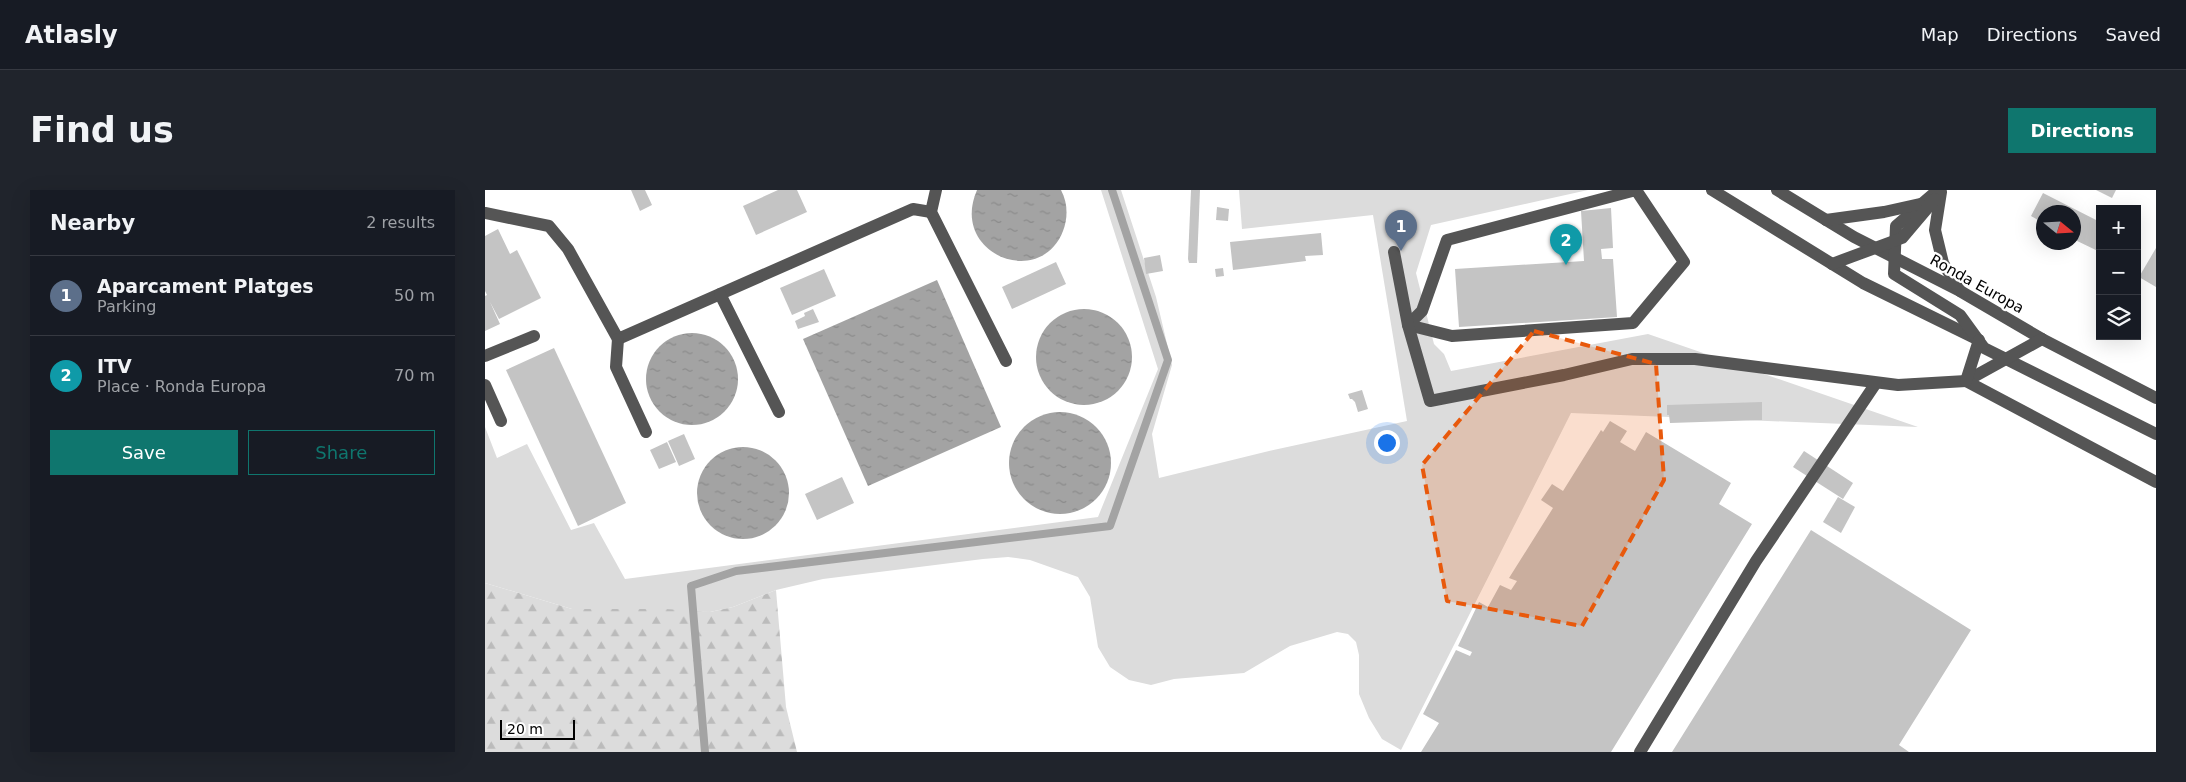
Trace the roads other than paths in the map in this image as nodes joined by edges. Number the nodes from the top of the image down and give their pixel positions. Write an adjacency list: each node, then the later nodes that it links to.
1 (936, 190): 6 (street)
2 (1712, 190): 13 (street)
3 (1777, 190): 8 (street, Ronda Europa)
4 (1941, 191): 5 (street); 9 (street); 14 (street)
5 (1920, 204): 8 (street); 9 (street)
6 (931, 212): 15 (street); 23 (street)
7 (485, 213): 18 (street)
8 (1826, 220): 10 (street, Ronda Europa)
9 (1898, 234): 10 (street); 12 (street)
10 (1875, 248): 12 (street, Ronda Europa); 13 (street)
11 (1394, 252): 16 (street)
12 (1895, 258): 14 (street, Ronda Europa); 20 (street)
13 (1833, 264): 20 (street)
14 (1959, 291): 19 (street, Ronda Europa)
15 (720, 294): 18 (street); 28 (street)
16 (1408, 325): 16 (street); 25 (street)
17 (534, 336): 21 (street)
18 (618, 339): 30 (street)
19 (2042, 339): 22 (street); 27 (street, Ronda Europa)
20 (1979, 340): 22 (street); 24 (street)
21 (485, 356)
22 (2006, 360): 24 (street); 31 (street)
23 (1006, 361)
24 (1967, 381): 25 (street); 32 (street)
25 (1876, 383): 33 (street)
26 (485, 385): 29 (street)
27 (2156, 398)
28 (779, 412)
29 (501, 421)
30 (646, 432)
31 (2156, 434)
32 (2156, 482)
33 (1640, 752)

